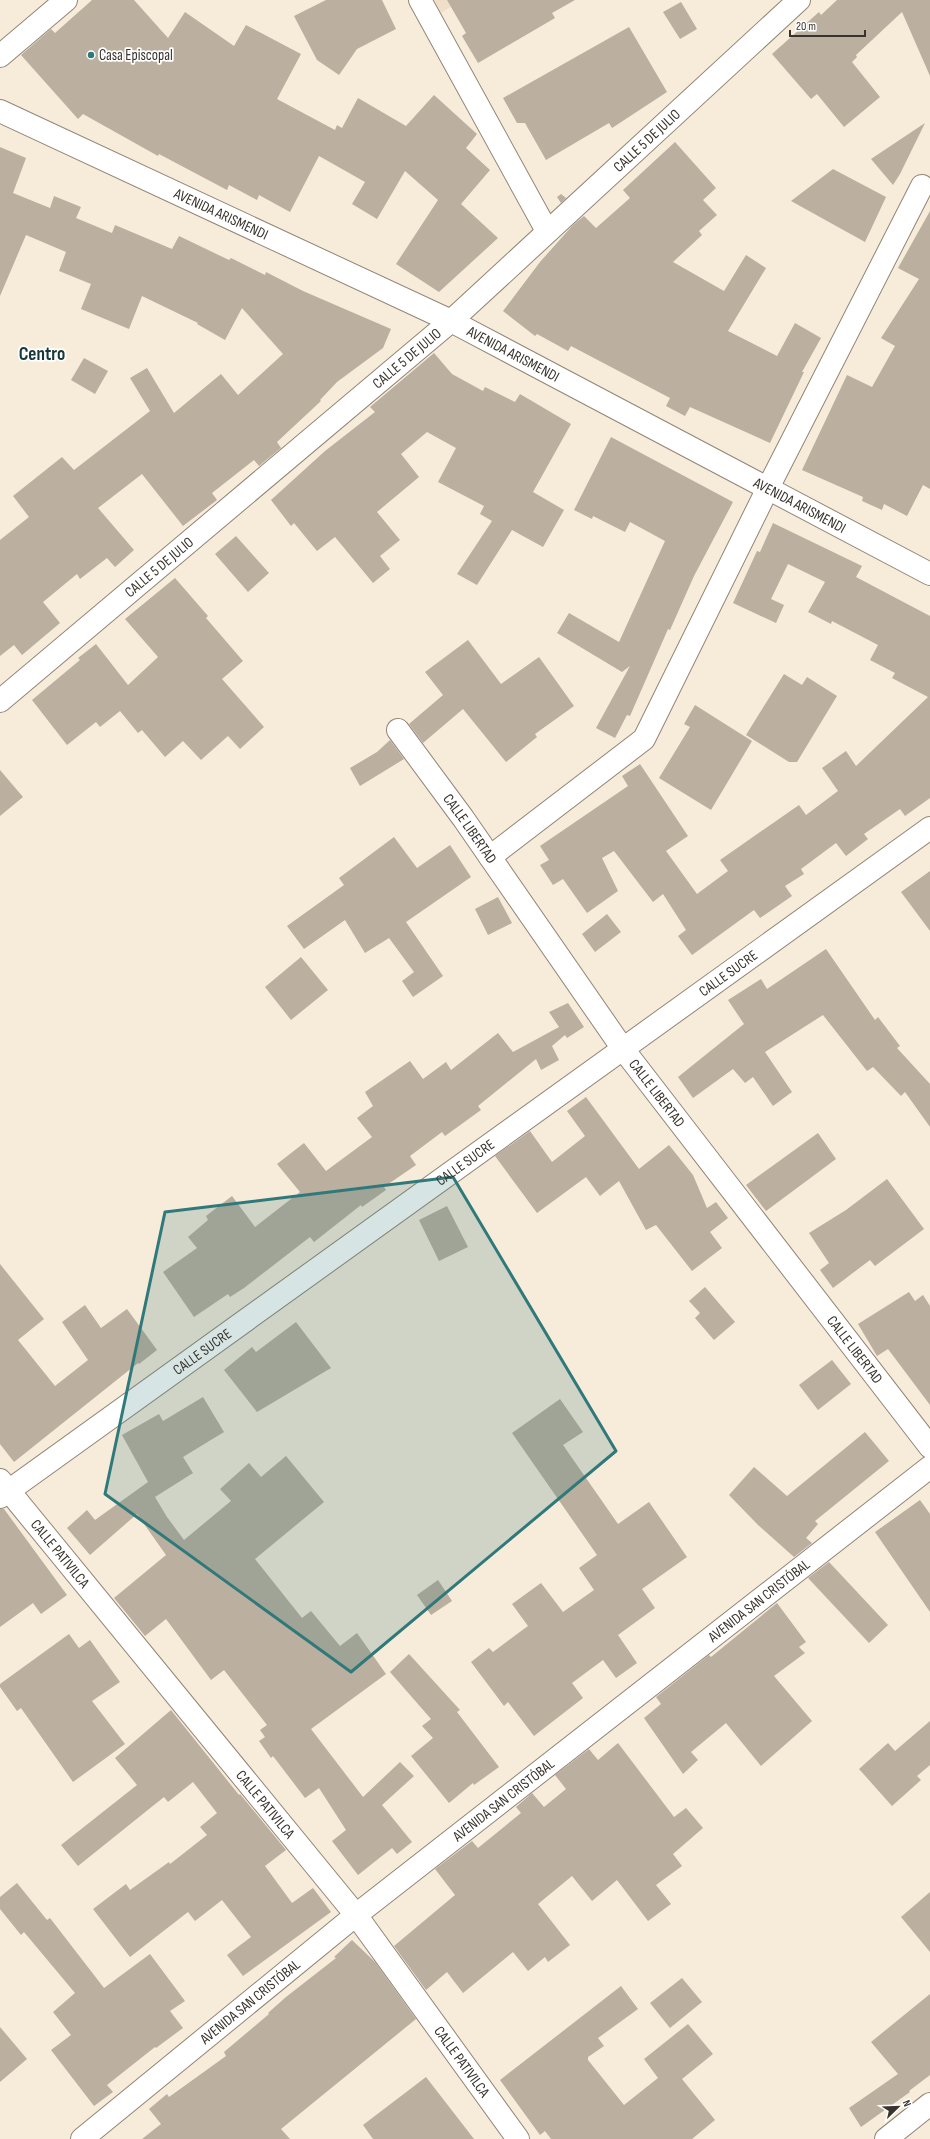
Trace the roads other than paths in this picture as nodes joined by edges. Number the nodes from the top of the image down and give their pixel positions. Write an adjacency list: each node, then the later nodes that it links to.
1 (66, 0): 4 (street)
2 (420, 0): 7 (street)
3 (800, 0): 7 (street, CALLE 5 DE JULIO)
4 (0, 56)
5 (0, 111): 8 (street, AVENIDA ARISMENDI)
6 (922, 186): 9 (street)
7 (547, 231): 8 (street, CALLE 5 DE JULIO)
8 (451, 321): 9 (street, AVENIDA ARISMENDI); 11 (street, CALLE 5 DE JULIO)
9 (768, 488): 10 (street, AVENIDA ARISMENDI); 14 (street)
10 (930, 574)
11 (0, 701)
12 (398, 730): 14 (street, CALLE LIBERTAD)
13 (930, 828): 15 (street, CALLE SUCRE)
14 (490, 857): 15 (street, CALLE LIBERTAD)
15 (623, 1049): 16 (street, CALLE LIBERTAD); 18 (street, CALLE SUCRE)
16 (930, 1447)
17 (930, 1467): 19 (street, AVENIDA SAN CRISTÓBAL)
18 (3, 1489): 19 (street, CALLE PATIVILCA)
19 (356, 1915): 21 (street, AVENIDA SAN CRISTÓBAL); 22 (street, CALLE PATIVILCA)
20 (930, 2104): 23 (street)
21 (82, 2139)
22 (518, 2139)
23 (886, 2139)

